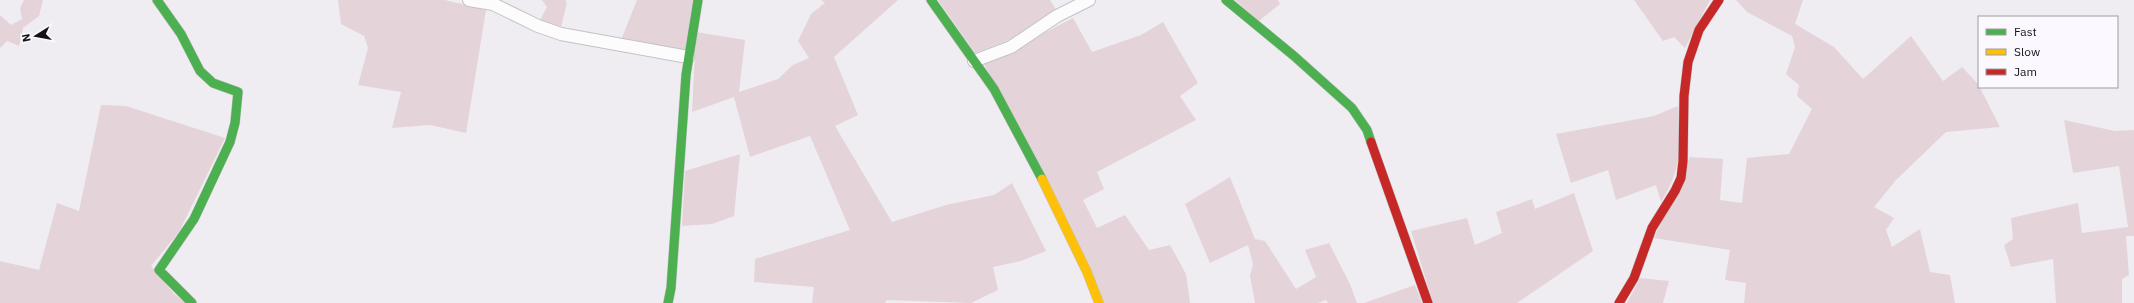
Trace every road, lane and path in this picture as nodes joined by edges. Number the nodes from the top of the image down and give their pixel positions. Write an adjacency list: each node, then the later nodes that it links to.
1 (157, 0): 10 (street)
2 (469, 0): 8 (street)
3 (698, 0): 8 (street)
4 (931, 0): 9 (street)
5 (1089, 0): 9 (street)
6 (1226, 0): 13 (street)
7 (1718, 0): 14 (street)
8 (688, 57): 11 (street)
9 (974, 61): 12 (street)
10 (192, 303)
11 (668, 303)
12 (1099, 303)
13 (1428, 303)
14 (1620, 303)

